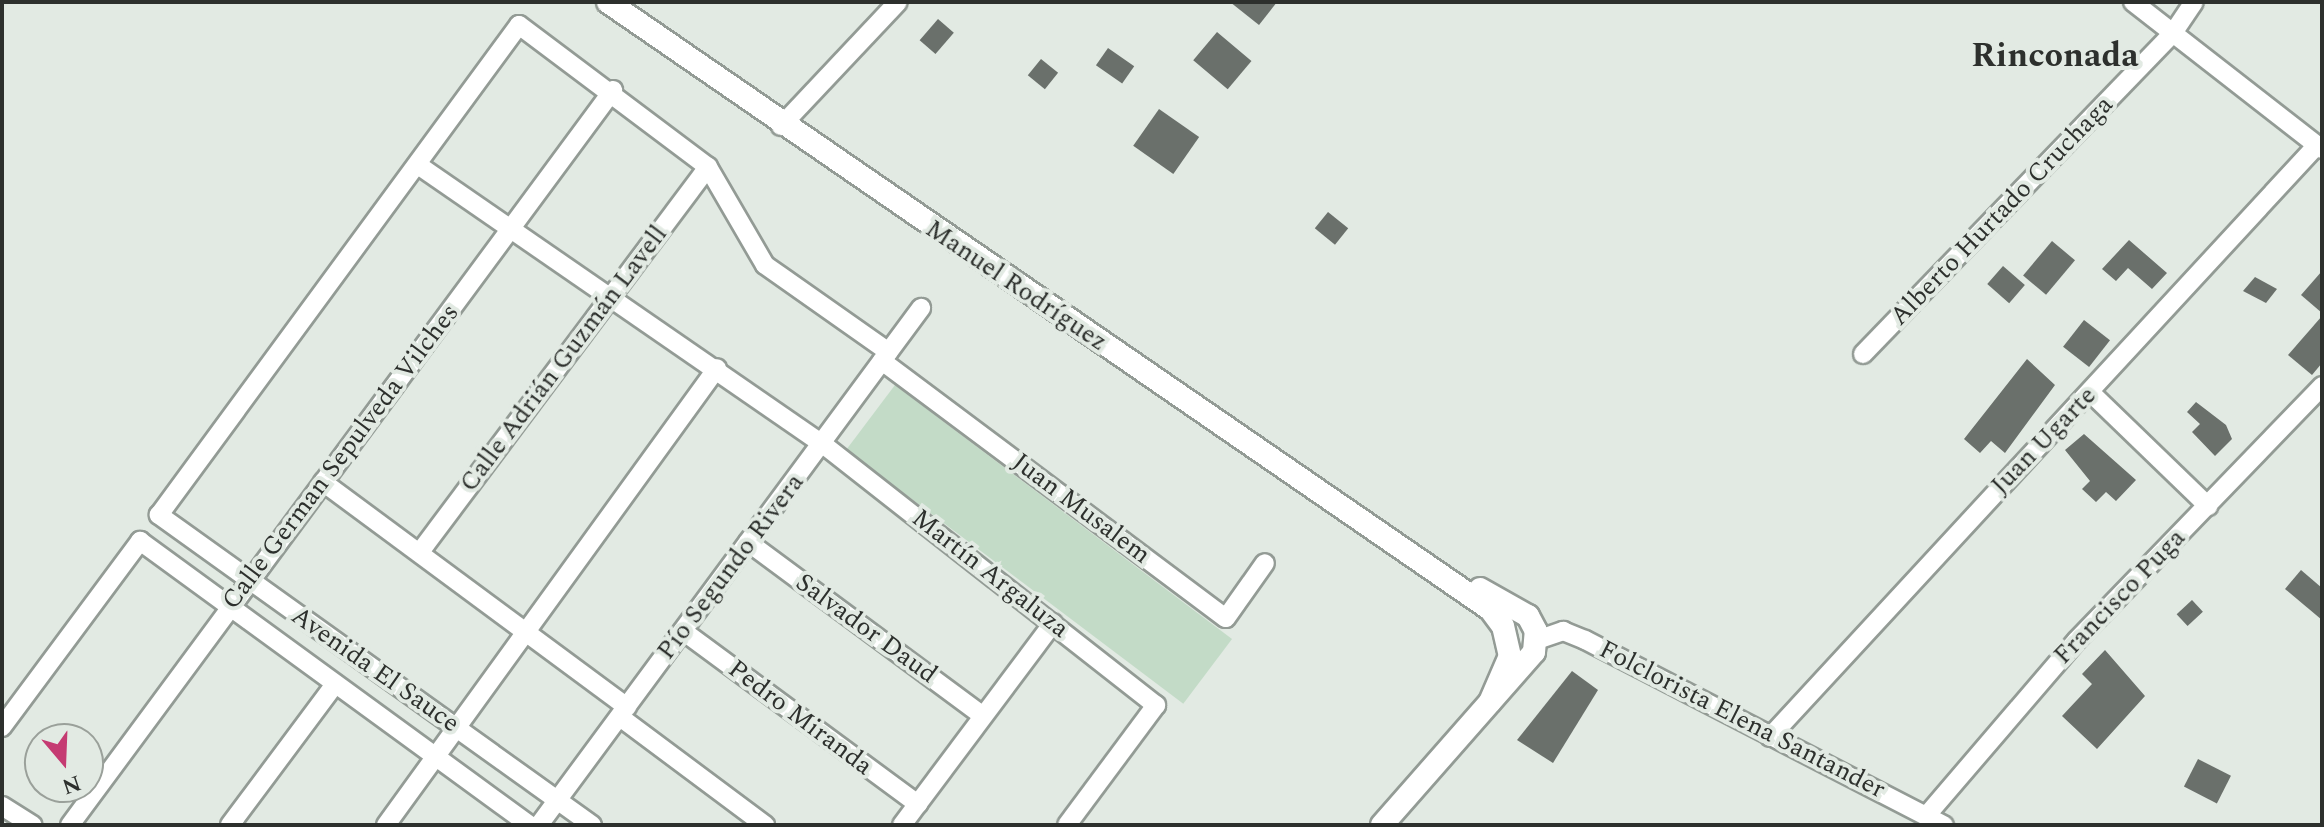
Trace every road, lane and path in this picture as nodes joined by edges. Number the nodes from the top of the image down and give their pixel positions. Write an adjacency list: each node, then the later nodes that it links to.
1 (608, 2): 7 (street, Manuel Rodríguez)
2 (898, 2): 7 (street)
3 (2133, 2): 5 (street)
4 (2194, 2): 5 (street, Alberto Hurtado Cruchaga)
5 (2173, 33): 8 (street); 14 (street, Alberto Hurtado Cruchaga)
6 (613, 90): 9 (street); 10 (street); 11 (street, Calle German Sepulveda Vilches)
7 (781, 126): 25 (street, Manuel Rodríguez)
8 (2320, 147): 18 (street, Juan Ugarte)
9 (418, 165): 11 (street, Martín Argaluza); 26 (street, Avenida El Sauce)
10 (708, 167): 12 (street, Calle Adrián Guzmán Lavell); 15 (street)
11 (511, 228): 12 (street, Martín Argaluza); 20 (street, Calle German Sepulveda Vilches)
12 (612, 295): 16 (street, Martín Argaluza); 23 (street, Calle Adrián Guzmán Lavell)
13 (921, 308): 15 (street, Pío Segundo Rivera)
14 (1863, 354)
15 (886, 356): 19 (street, Pío Segundo Rivera); 24 (street, Juan Musalem)
16 (717, 368): 19 (street, Martín Argaluza); 30 (street)
17 (2322, 386): 21 (street, Francisco Puga)
18 (2091, 393): 21 (street); 38 (street, Juan Ugarte)
19 (824, 445): 22 (street, Pío Segundo Rivera); 28 (street, Martín Argaluza)
20 (323, 482): 23 (street); 26 (street, Calle German Sepulveda Vilches)
21 (2208, 506): 43 (street, Francisco Puga)
22 (748, 542): 29 (street, Pío Segundo Rivera); 35 (street, Salvador Daud)
23 (420, 552): 30 (street)
24 (1265, 563)
25 (1429, 563): 31 (street, Manuel Rodríguez); 33 (street, Manuel Rodríguez)
26 (249, 582): 27 (street, Calle German Sepulveda Vilches); 37 (street, Avenida El Sauce)
27 (229, 608): 32 (street, Avenida El Sauce); 36 (street, Avenida El Sauce); 45 (street, Calle German Sepulveda Vilches)
28 (1053, 623): 35 (street); 53 (street, Martín Argaluza)
29 (683, 631): 34 (street, Pío Segundo Rivera); 41 (street, Pedro Miranda)
30 (526, 632): 34 (street); 37 (street)
31 (1537, 640): 33 (street); 38 (street, Folclorista Elena Santander)
32 (335, 684): 39 (street, Avenida El Sauce); 46 (street)
33 (1490, 702): 54 (street)
34 (623, 712): 40 (street, Pío Segundo Rivera); 51 (street)
35 (983, 716): 41 (street)
36 (2, 727)
37 (456, 727): 39 (street); 40 (street, Avenida El Sauce)
38 (1770, 737): 43 (street, Folclorista Elena Santander)
39 (436, 757): 47 (street); 48 (street, Avenida El Sauce)
40 (558, 799): 49 (street, Pío Segundo Rivera); 50 (street, Avenida El Sauce)
41 (918, 804): 52 (street)
42 (2, 806): 44 (street)
43 (1927, 815): 55 (street, Folclorista Elena Santander)
44 (32, 825)
45 (70, 825)
46 (230, 825)
47 (386, 825)
48 (530, 825)
49 (539, 825)
50 (592, 825)
51 (765, 825)
52 (902, 825)
53 (1067, 825)
54 (1382, 825)
55 (1944, 825)

